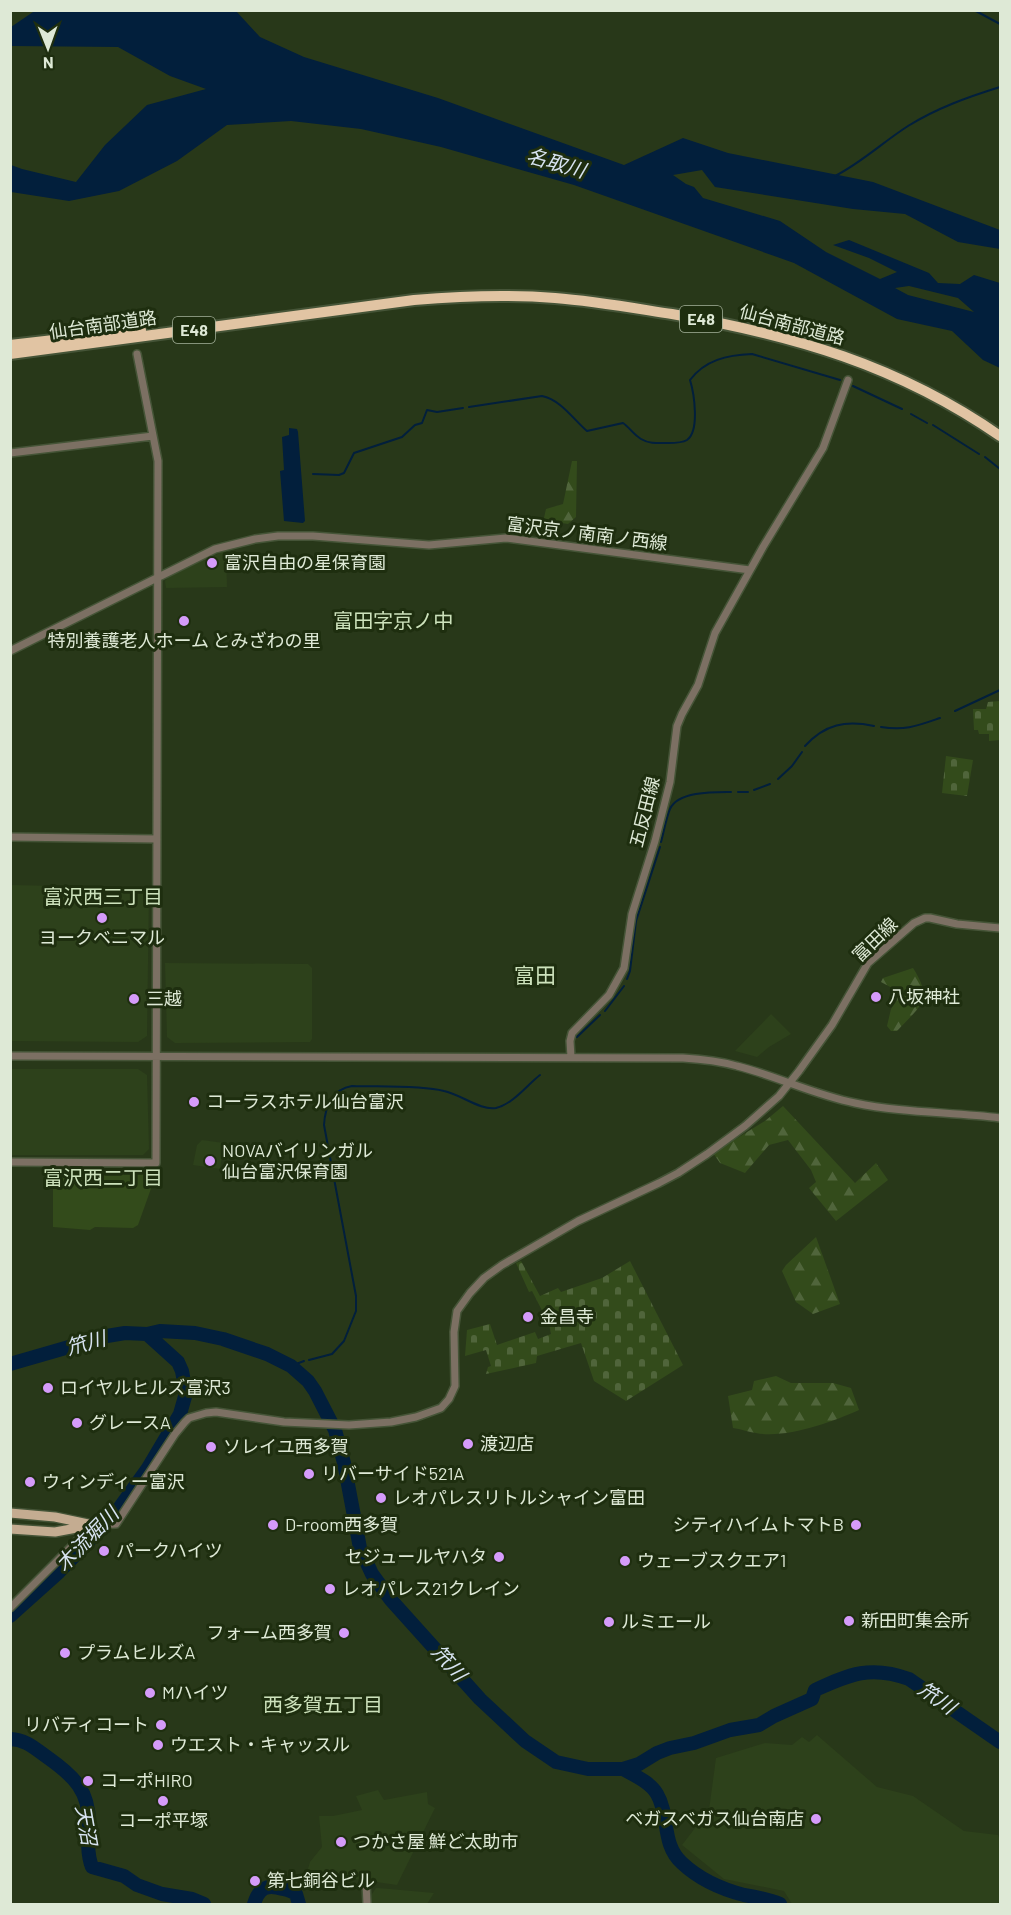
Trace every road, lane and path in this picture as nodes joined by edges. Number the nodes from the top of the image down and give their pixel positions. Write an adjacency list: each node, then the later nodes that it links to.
1 (378, 304): 2 (highway, 仙台南部道路 / E48); 3 (highway, 仙台南部道路 / E48); 7 (highway, 仙台南部道路 / E48)
2 (10, 345)
3 (10, 354)
4 (137, 354): 6 (street)
5 (848, 380): 9 (street, 五反田線)
6 (153, 436): 8 (street); 10 (street)
7 (1000, 436)
8 (10, 453)
9 (750, 570): 10 (street, 富沢京ノ南南ノ西線); 17 (street, 五反田線)
10 (158, 578): 11 (street, 富沢京ノ南南ノ西線); 13 (street)
11 (10, 651)
12 (10, 837): 13 (street)
13 (158, 838): 16 (street)
14 (1000, 928): 18 (street, 富田線)
15 (10, 1056): 16 (street)
16 (157, 1056): 17 (street); 20 (street)
17 (571, 1057): 18 (street)
18 (789, 1083): 19 (street); 22 (street, 富田線)
19 (1000, 1118)
20 (10, 1162)
21 (10, 1513): 22 (main road)
22 (95, 1525): 23 (main road); 24 (street)
23 (10, 1529)
24 (10, 1608)
25 (366, 1883): 26 (street)
26 (367, 1905)

